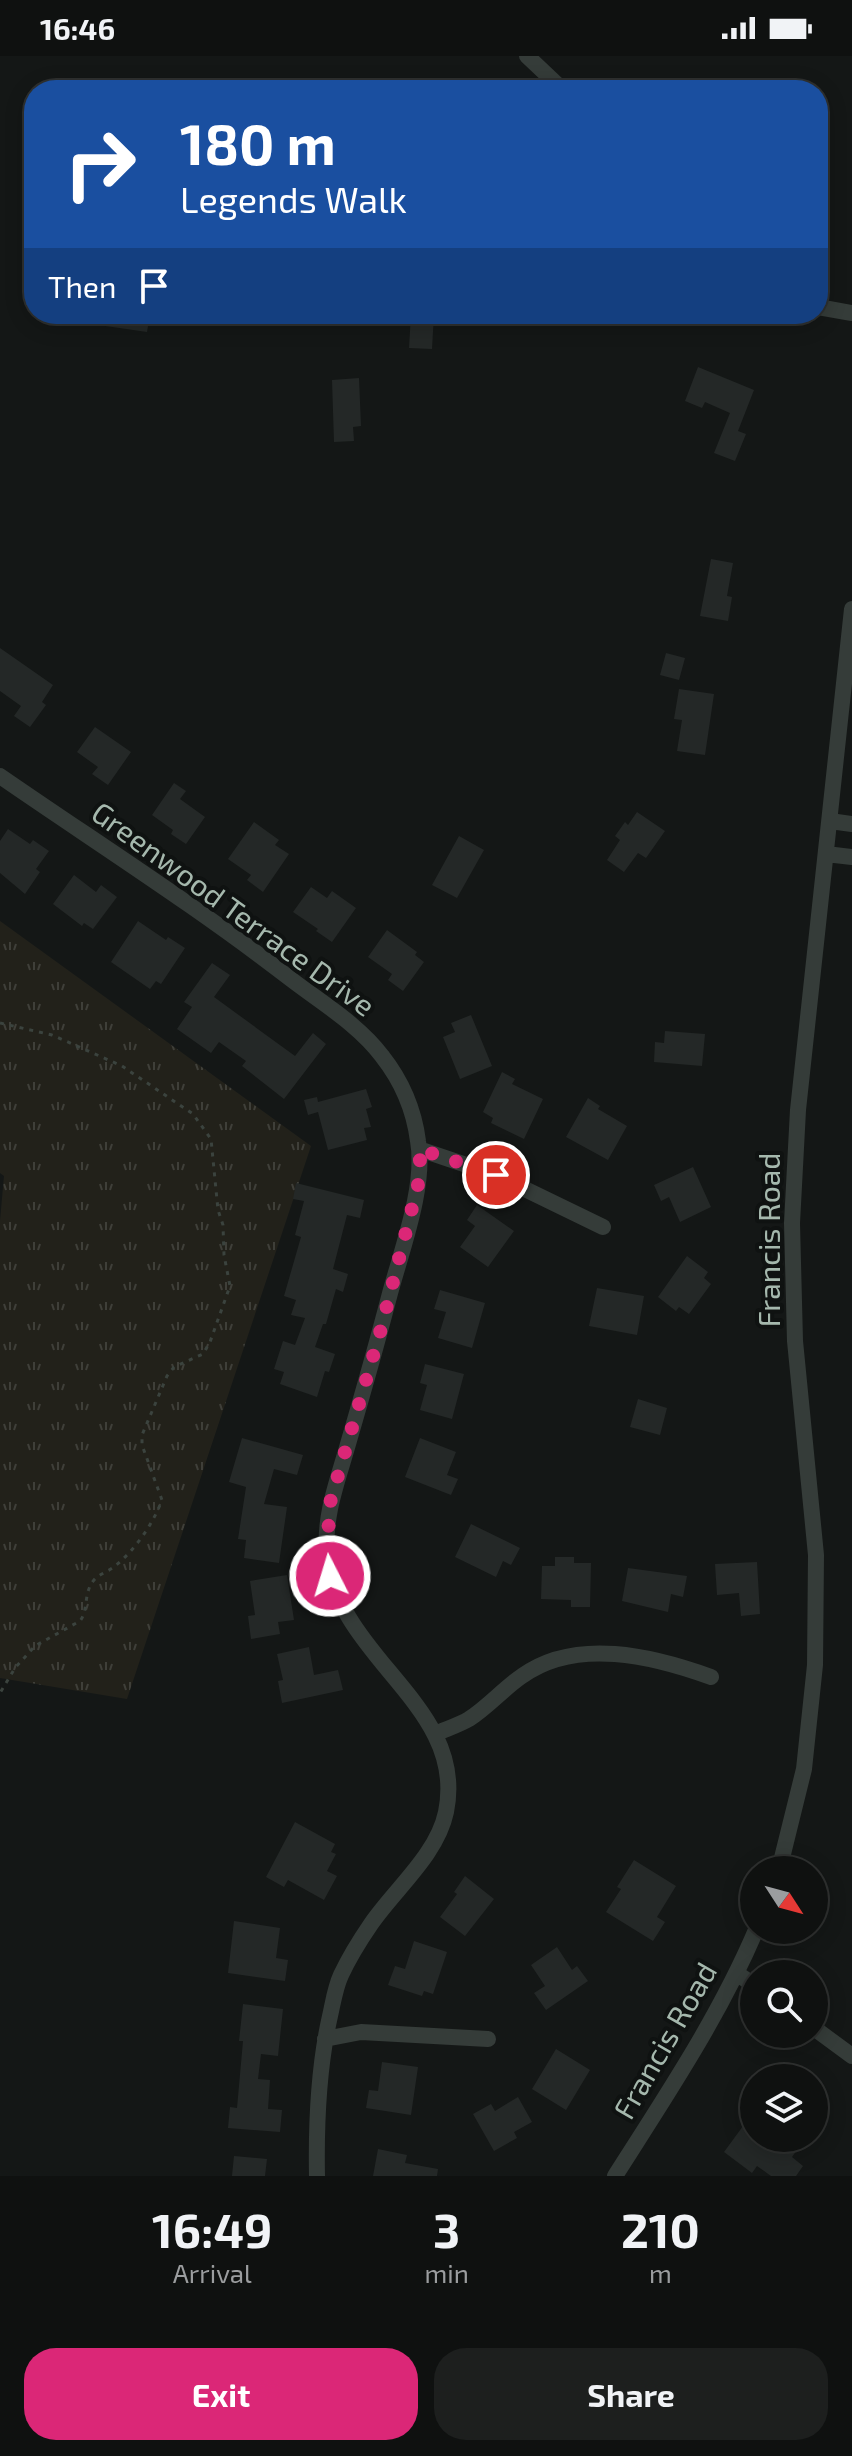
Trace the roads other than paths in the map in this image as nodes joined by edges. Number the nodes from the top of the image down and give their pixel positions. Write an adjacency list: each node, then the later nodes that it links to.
1 (527, 56): 2 (street)
2 (552, 80)
3 (828, 309): 4 (street)
4 (852, 313)
5 (852, 609): 7 (street, Francis Road)
6 (0, 776): 11 (street, Greenwood Terrace Drive)
7 (830, 821): 8 (street); 9 (street, Francis Road)
8 (852, 824)
9 (826, 854): 10 (street); 15 (street, Francis Road)
10 (852, 857)
11 (419, 1149): 12 (street); 14 (street, Greenwood Terrace Drive)
12 (603, 1227)
13 (711, 1677): 14 (street)
14 (435, 1734): 20 (street, Greenwood Terrace Drive)
15 (782, 1856)
16 (749, 1944): 17 (street, Francis Road)
17 (736, 1973): 18 (street); 24 (street, Francis Road)
18 (740, 1976)
19 (828, 2038): 22 (street)
20 (325, 2039): 21 (street); 23 (street, Greenwood Terrace Drive)
21 (488, 2039)
22 (852, 2056)
23 (317, 2176)
24 (615, 2176)

